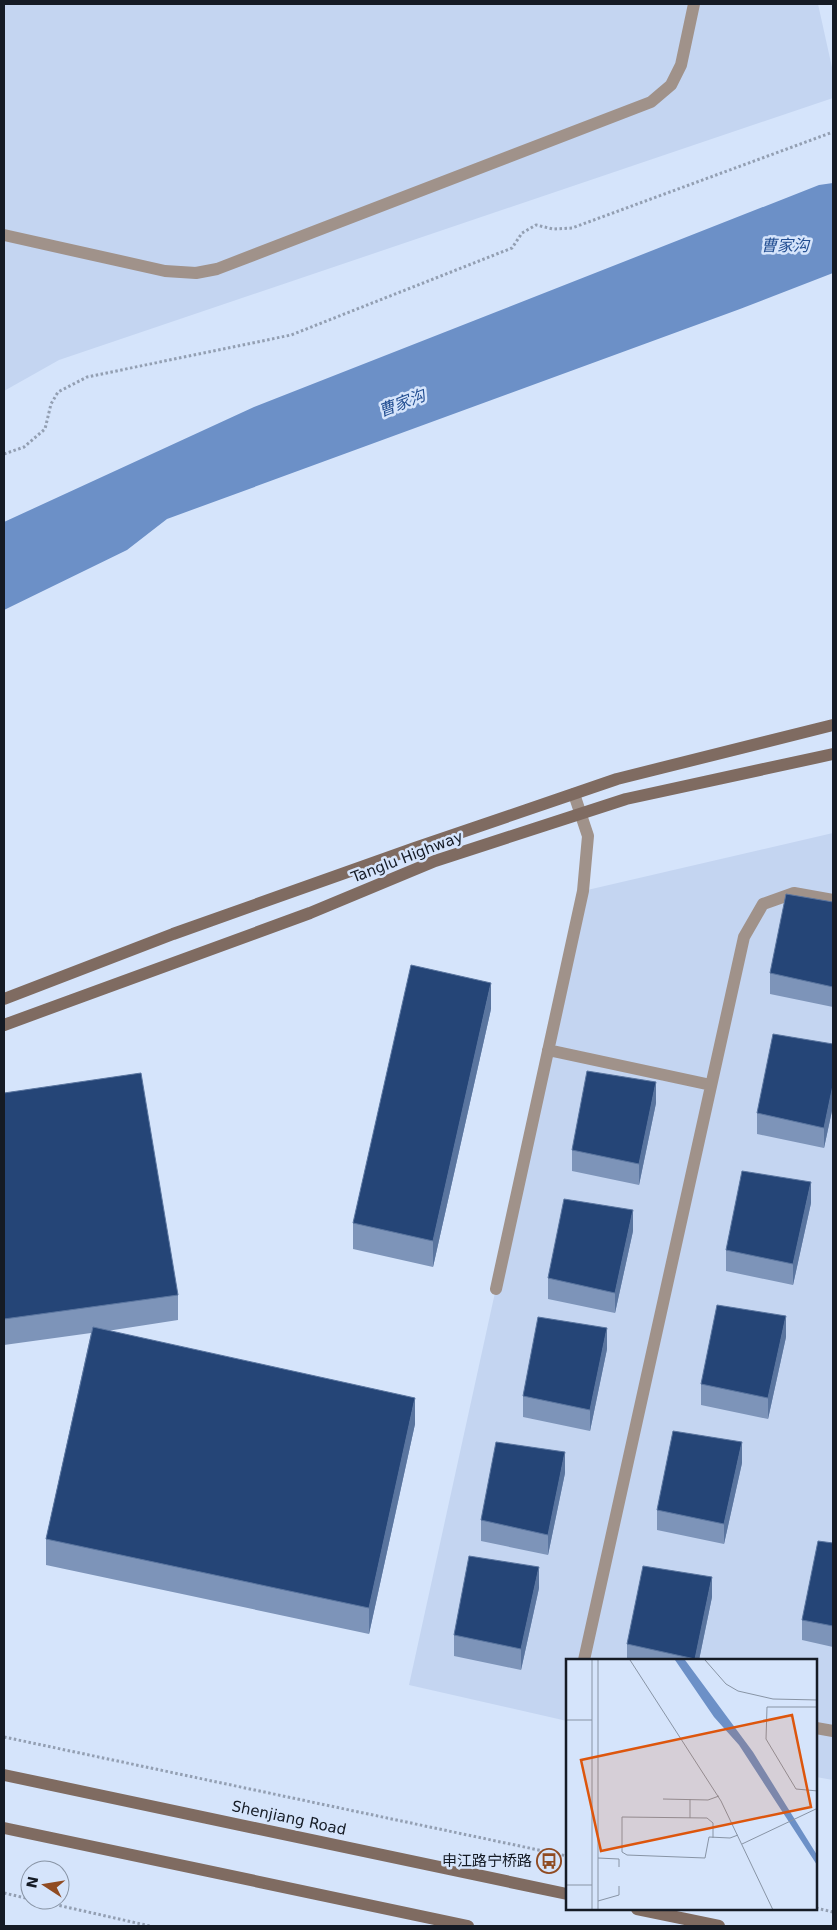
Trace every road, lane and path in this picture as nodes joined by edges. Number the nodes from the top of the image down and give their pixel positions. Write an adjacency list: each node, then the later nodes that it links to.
1 (694, 4): 3 (lane)
2 (833, 132): 4 (path)
3 (4, 235)
4 (4, 454)
5 (833, 725): 7 (main road, Tanglu Highway)
6 (833, 754): 8 (main road, Tanglu Highway)
7 (574, 794): 8 (lane); 10 (main road, Tanglu Highway)
8 (581, 814): 11 (main road, Tanglu Highway); 12 (lane)
9 (833, 900): 13 (lane)
10 (4, 999)
11 (4, 1025)
12 (548, 1050): 13 (lane); 14 (lane)
13 (711, 1085): 15 (lane)
14 (496, 1289)
15 (584, 1659)
16 (817, 1728): 17 (lane)
17 (833, 1731)
18 (4, 1737): 21 (path)
19 (4, 1775): 23 (main road, Shenjiang Road)
20 (4, 1828): 30 (main road)
21 (566, 1856)
22 (4, 1893): 24 (path)
23 (566, 1894)
24 (20, 1897)
25 (70, 1908): 29 (path)
26 (817, 1908): 28 (path)
27 (642, 1910): 31 (main road)
28 (833, 1912)
29 (150, 1926)
30 (468, 1926)
31 (719, 1926)

